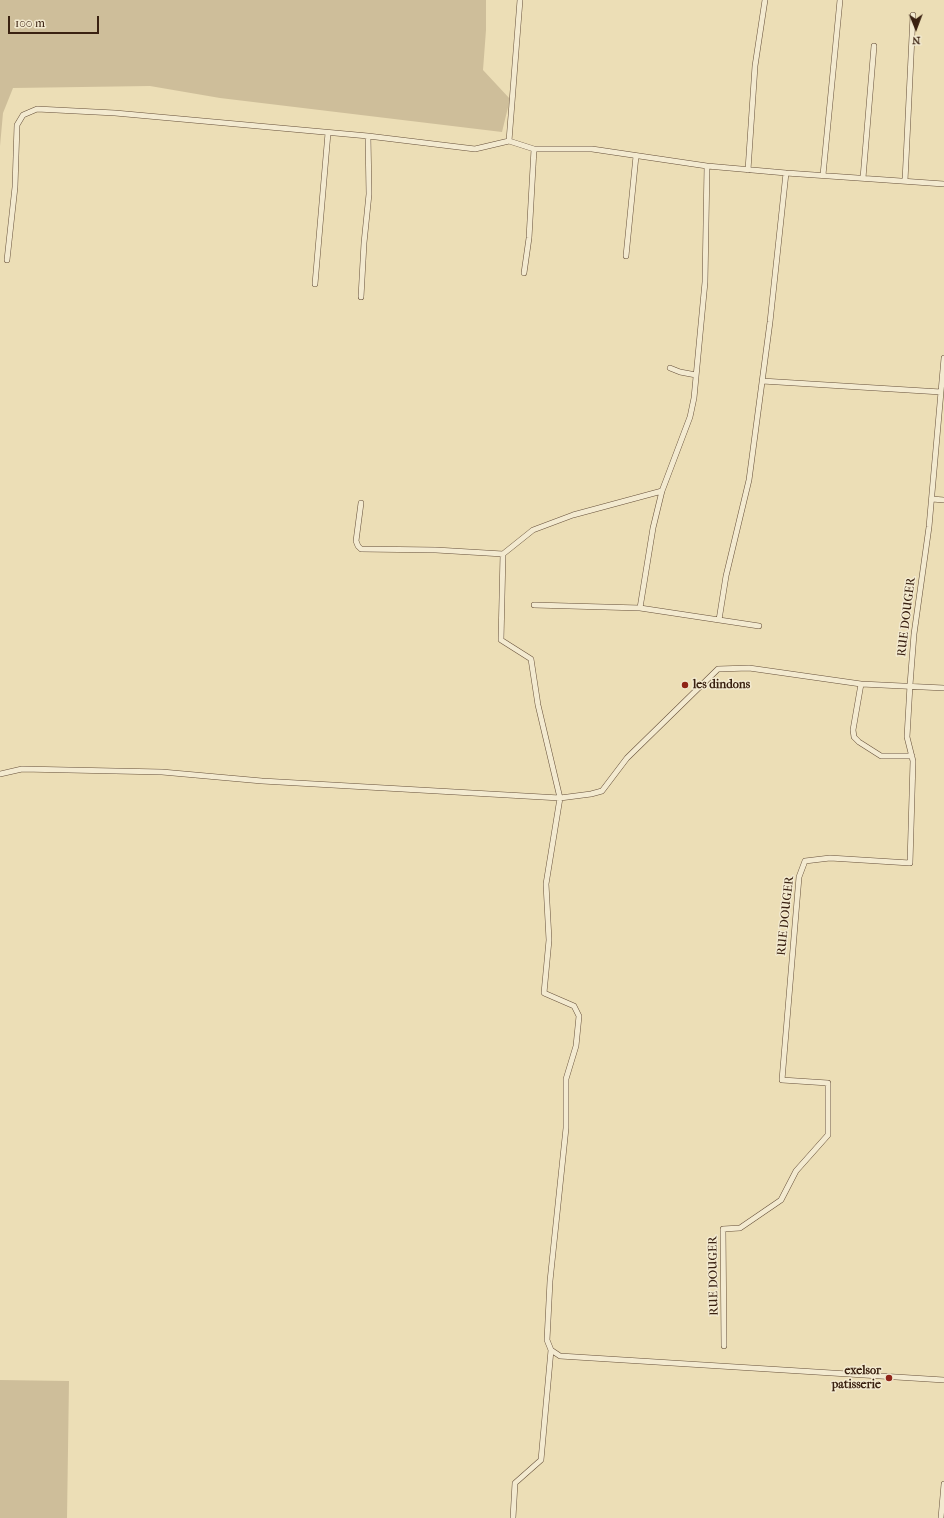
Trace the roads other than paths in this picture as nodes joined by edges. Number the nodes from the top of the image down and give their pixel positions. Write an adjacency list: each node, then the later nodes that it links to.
1 (520, 0): 8 (street)
2 (765, 0): 12 (street)
3 (840, 0): 14 (street)
4 (913, 15): 16 (street)
5 (874, 46): 15 (street)
6 (328, 132): 7 (street); 19 (street); 21 (street)
7 (368, 136): 8 (street); 22 (street)
8 (509, 142): 9 (street)
9 (534, 149): 10 (street); 20 (street)
10 (636, 156): 11 (street); 18 (street)
11 (707, 166): 12 (street); 25 (street)
12 (748, 170): 13 (street)
13 (786, 173): 14 (street); 26 (street)
14 (823, 176): 15 (street)
15 (863, 178): 16 (street)
16 (905, 181): 17 (street)
17 (944, 184)
18 (626, 256)
19 (7, 260)
20 (524, 273)
21 (315, 284)
22 (361, 297)
23 (944, 358): 27 (street, RUE DOUGER)
24 (670, 368): 25 (street)
25 (696, 375): 28 (street)
26 (762, 381): 27 (street); 35 (street)
27 (941, 392): 29 (street, RUE DOUGER)
28 (662, 491): 32 (street); 34 (street)
29 (932, 499): 30 (street); 38 (street, RUE DOUGER)
30 (944, 500)
31 (361, 503): 32 (street)
32 (503, 554): 42 (street)
33 (534, 606): 34 (street)
34 (640, 608): 35 (street)
35 (719, 620): 36 (street)
36 (759, 626)
37 (861, 684): 38 (street); 40 (street); 42 (street)
38 (910, 685): 39 (street); 40 (street, RUE DOUGER)
39 (944, 688)
40 (912, 756): 43 (street, RUE DOUGER)
41 (0, 774): 42 (street)
42 (560, 798): 44 (street)
43 (724, 1346)
44 (551, 1350): 45 (street); 47 (street)
45 (944, 1380)
46 (944, 1484): 48 (street)
47 (513, 1518)
48 (941, 1518)

